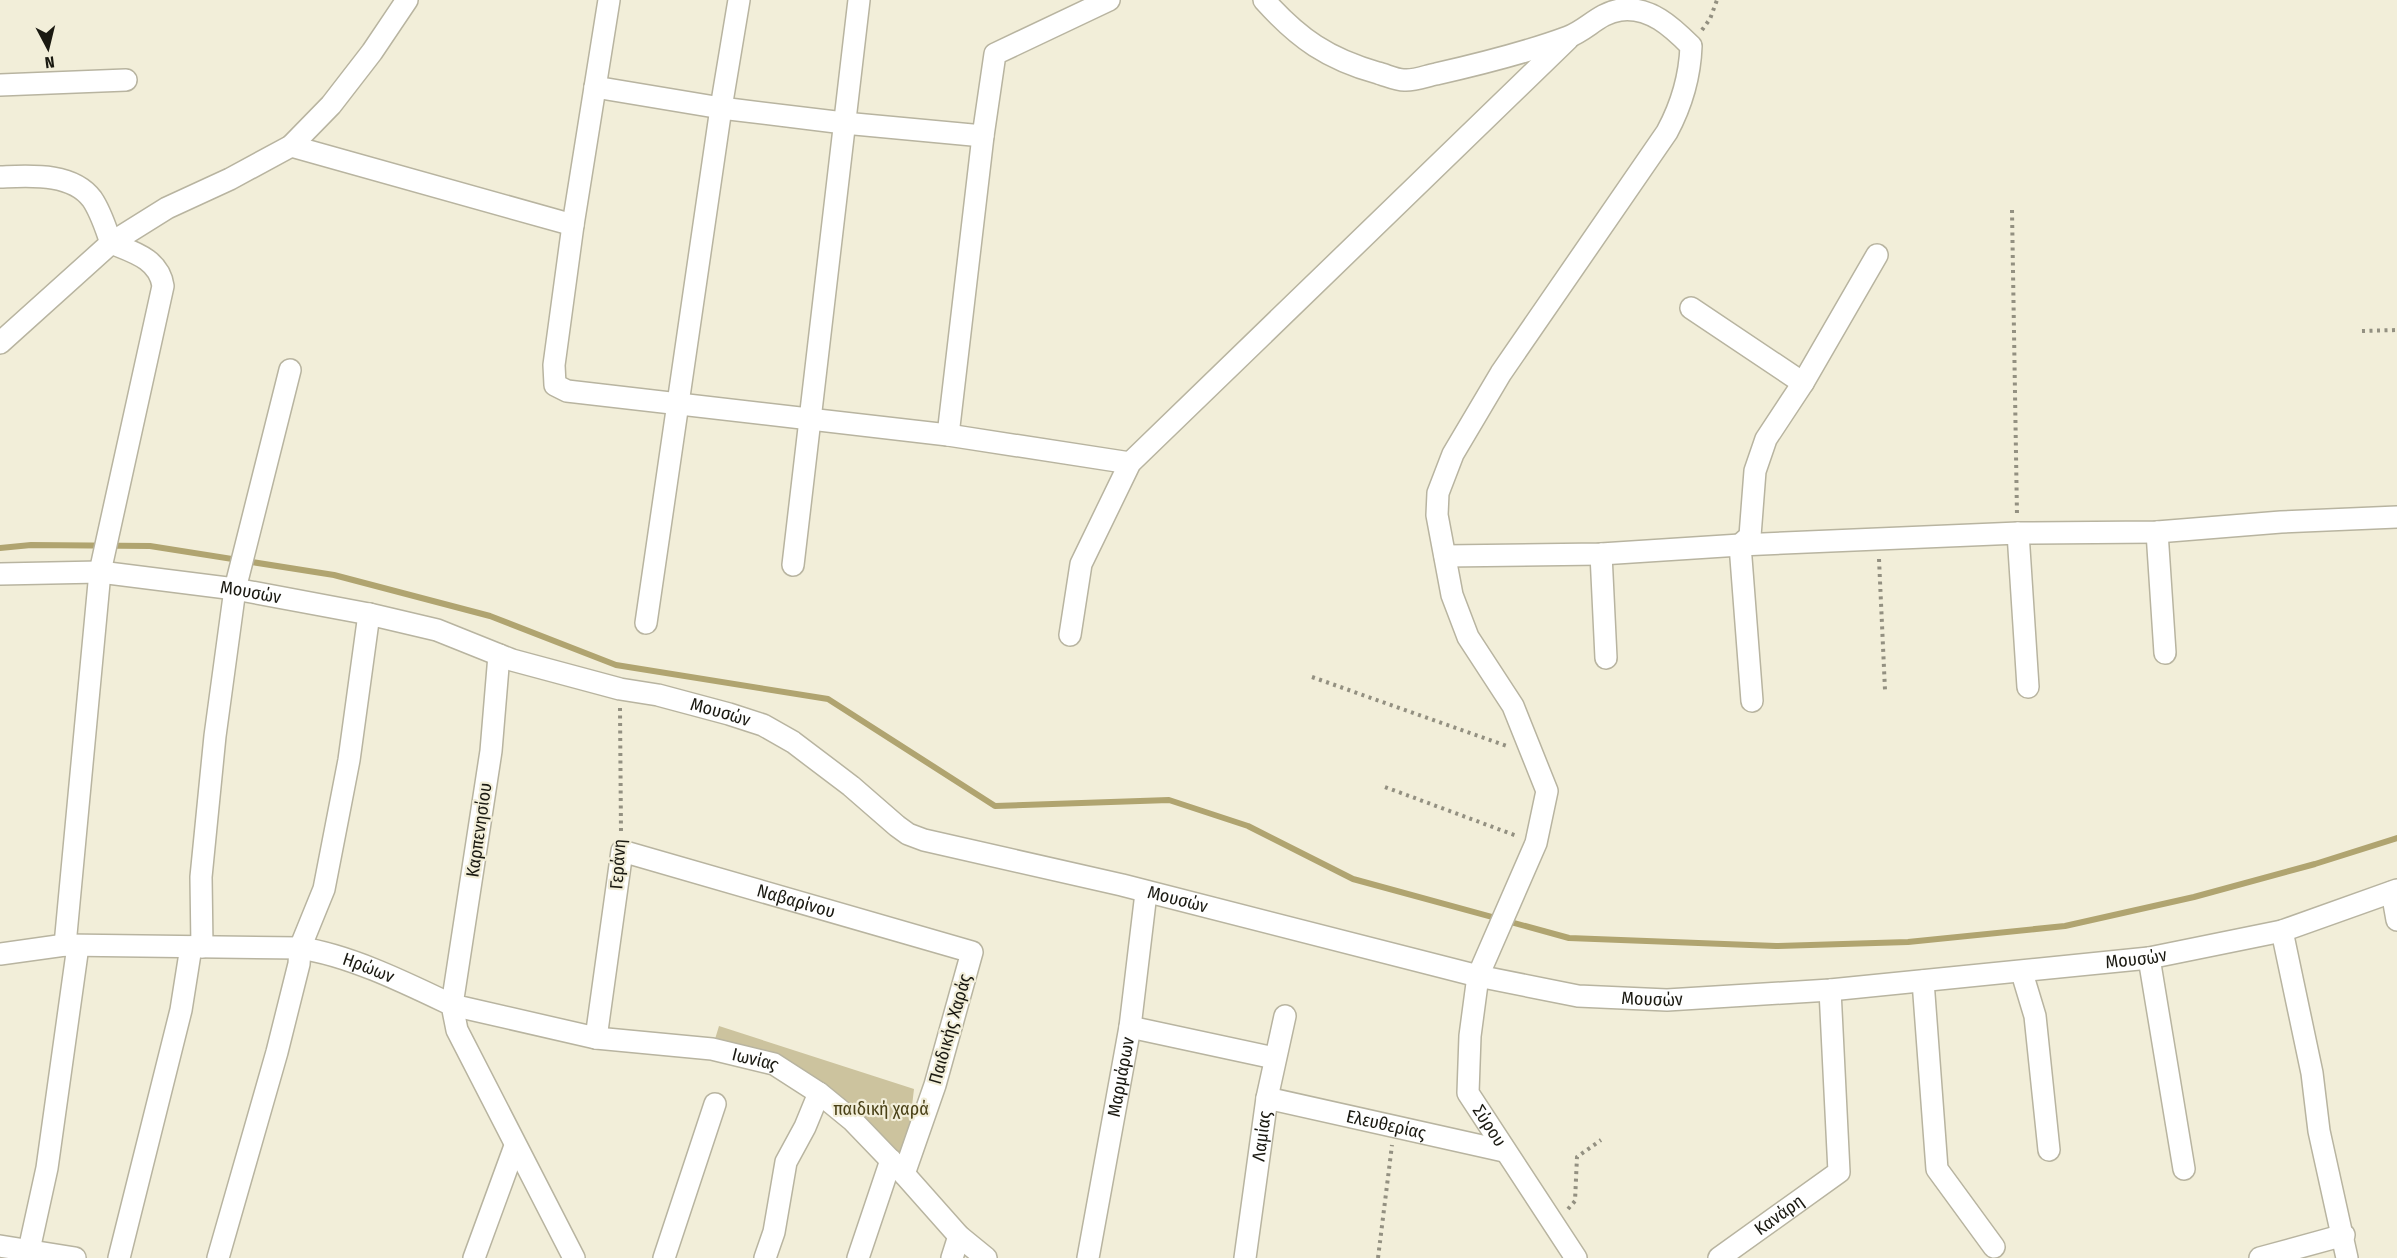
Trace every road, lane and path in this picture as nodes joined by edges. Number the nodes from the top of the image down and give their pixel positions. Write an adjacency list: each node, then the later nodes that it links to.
1 (407, 0): 16 (street)
2 (609, 0): 12 (street)
3 (739, 0): 13 (street)
4 (860, 0): 14 (street)
5 (1109, 0): 15 (street)
6 (1264, 0): 8 (street)
7 (1717, 0): 9 (path)
8 (1571, 36): 9 (street); 31 (street)
9 (1691, 46): 38 (street, Σύρου)
10 (126, 80): 11 (street)
11 (0, 86)
12 (595, 87): 13 (street); 19 (street)
13 (720, 108): 14 (street); 28 (street)
14 (844, 123): 15 (street); 29 (street)
15 (983, 136): 30 (street)
16 (291, 146): 19 (street); 20 (street)
17 (0, 177): 20 (street)
18 (2012, 210): 34 (path)
19 (573, 225): 28 (street)
20 (111, 243): 25 (street); 40 (street)
21 (1877, 255): 27 (street)
22 (1691, 308): 27 (street)
23 (2397, 330): 24 (path)
24 (2362, 331)
25 (0, 343)
26 (290, 370): 42 (street)
27 (1803, 383): 36 (street)
28 (677, 405): 29 (street); 44 (street)
29 (811, 419): 30 (street); 39 (street)
30 (948, 435): 31 (street)
31 (1130, 463): 45 (street)
32 (2397, 517): 33 (street)
33 (2157, 532): 34 (street); 46 (street)
34 (2018, 533): 35 (street); 50 (street)
35 (1878, 539): 36 (street); 52 (path)
36 (1740, 545): 37 (street); 53 (street)
37 (1601, 554): 38 (street); 48 (street)
38 (1445, 556): 54 (street, Σύρου)
39 (793, 565)
40 (100, 572): 41 (street, Μουσών); 42 (street, Μουσών); 62 (street)
41 (0, 574)
42 (235, 589): 43 (street, Μουσών); 63 (street)
43 (369, 614): 47 (street, Μουσών); 64 (street)
44 (646, 623)
45 (1070, 635)
46 (2165, 653)
47 (499, 655): 51 (street, Μουσών); 72 (street, Καρπενησίου)
48 (1606, 658)
49 (1312, 677): 54 (path)
50 (2028, 687)
51 (620, 689): 57 (path, Γεράνη); 59 (street, Μουσών)
52 (1885, 690)
53 (1752, 701)
54 (1532, 755): 56 (street, Σύρου)
55 (1385, 787): 56 (path)
56 (1536, 843): 69 (street, Σύρου)
57 (622, 851): 65 (street, Ναβαρίνου); 75 (street, Γεράνη)
58 (2394, 891): 60 (street); 61 (street, Μουσών)
59 (1146, 893): 69 (street, Μουσών); 74 (street, Μαρμάρων)
60 (2397, 920)
61 (2282, 931): 67 (street, Μουσών); 88 (street)
62 (72, 946): 63 (street, Ηρώων); 66 (street, Ηρώων); 91 (street)
63 (196, 947): 64 (street, Ηρώων); 94 (street)
64 (300, 948): 72 (street, Ηρώων); 95 (street)
65 (972, 952): 85 (street, Παιδικής Χαράς)
66 (0, 954)
67 (2149, 958): 68 (street, Μουσών); 86 (street)
68 (2022, 973): 70 (street, Μουσών); 84 (street)
69 (1478, 976): 71 (street, Μουσών); 83 (street, Σύρου)
70 (1923, 981): 71 (street, Μουσών); 92 (street)
71 (1830, 990): 107 (street, Κανάρη)
72 (452, 1005): 75 (street, Ιωνίας); 82 (street)
73 (1285, 1016): 76 (street, Λαμίας)
74 (1130, 1028): 76 (street); 103 (street, Μαρμάρων)
75 (596, 1038): 77 (street, Ιωνίας)
76 (1274, 1058): 78 (street, Λαμίας)
77 (819, 1093): 85 (street, Ιωνίας); 99 (street)
78 (1267, 1098): 80 (street, Ελευθερίας); 104 (street, Λαμίας)
79 (715, 1104): 98 (street)
80 (1395, 1127): 83 (street, Ελευθερίας); 105 (path)
81 (1601, 1140): 87 (path)
82 (515, 1146): 96 (street); 97 (street)
83 (1504, 1150): 87 (street, Σύρου)
84 (2049, 1150)
85 (897, 1167): 89 (street, Ιωνίας); 100 (street, Παιδικής Χαράς)
86 (2184, 1169)
87 (1554, 1226): 106 (street, Σύρου)
88 (2344, 1235): 108 (street); 109 (street)
89 (958, 1236): 101 (street); 102 (street, Ιωνίας)
90 (0, 1246): 91 (street)
91 (29, 1250): 93 (street)
92 (1992, 1254)
93 (75, 1258)
94 (119, 1258)
95 (218, 1258)
96 (474, 1258)
97 (574, 1258)
98 (664, 1258)
99 (765, 1258)
100 (858, 1258)
101 (951, 1258)
102 (986, 1258)
103 (1088, 1258)
104 (1245, 1258)
105 (1378, 1258)
106 (1576, 1258)
107 (1719, 1258)
108 (2260, 1258)
109 (2347, 1258)

